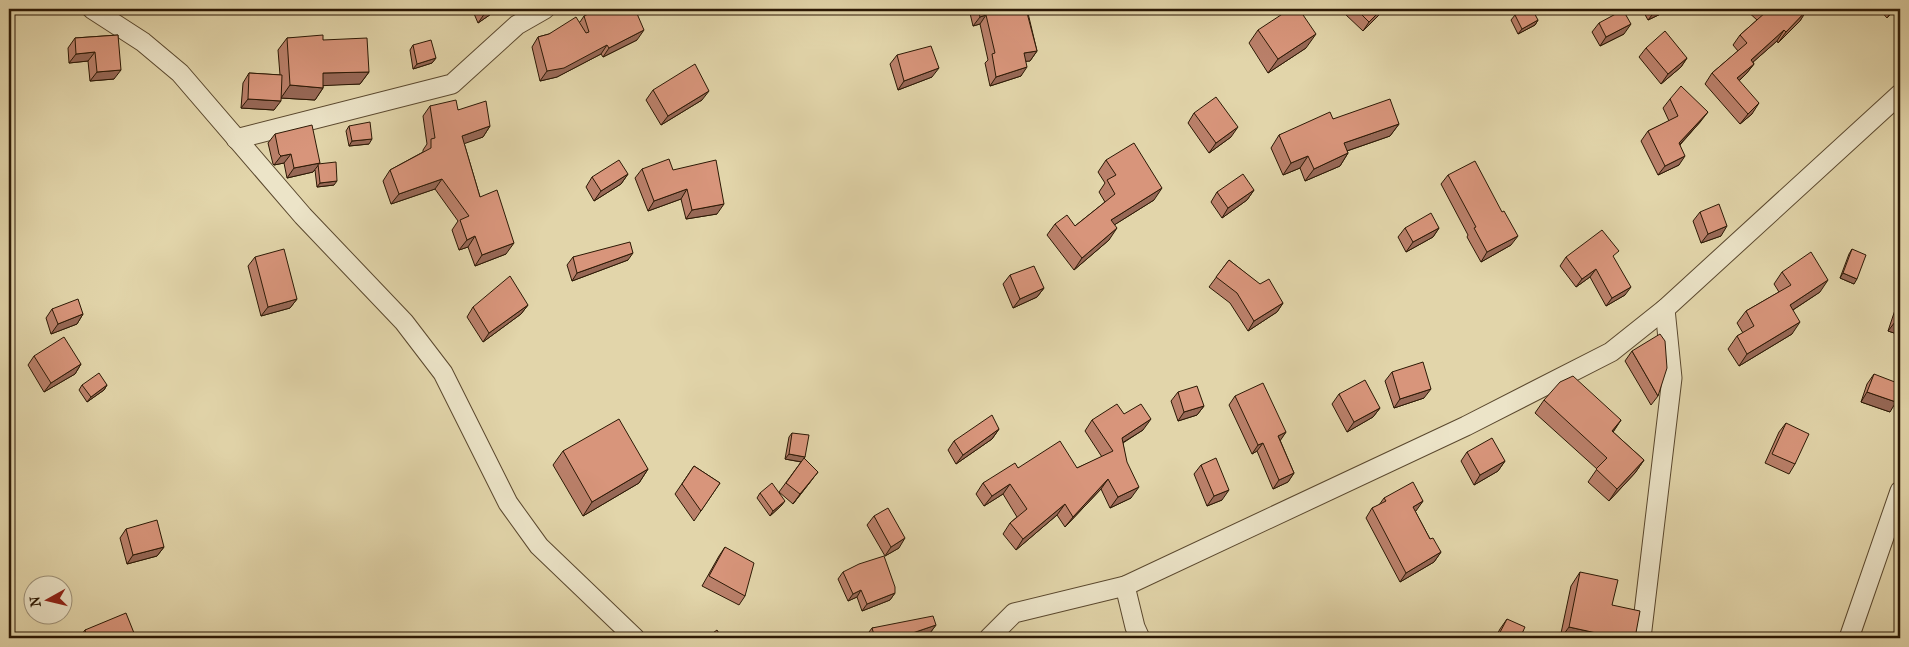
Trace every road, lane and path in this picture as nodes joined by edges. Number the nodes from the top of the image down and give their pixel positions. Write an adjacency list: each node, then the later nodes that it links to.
1 (92, 9): 4 (street)
2 (546, 9): 4 (street)
3 (1900, 94): 5 (street)
4 (236, 139): 8 (street)
5 (1665, 310): 7 (street); 11 (street)
6 (1900, 491): 12 (street)
7 (1125, 586): 9 (street); 10 (street)
8 (635, 638)
9 (989, 638)
10 (1140, 638)
11 (1642, 638)
12 (1849, 638)

